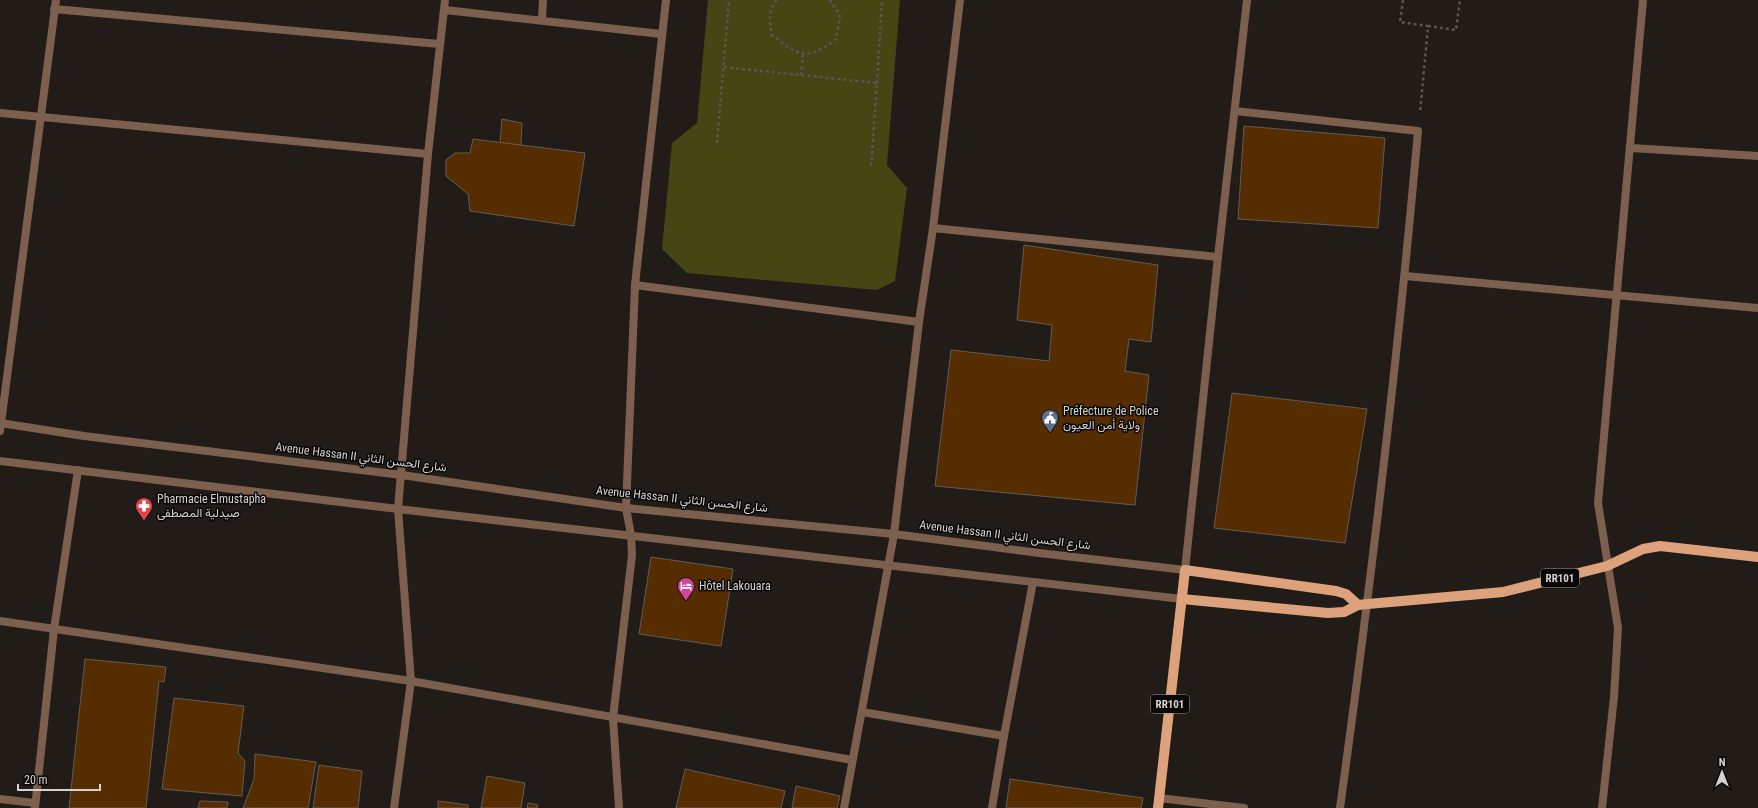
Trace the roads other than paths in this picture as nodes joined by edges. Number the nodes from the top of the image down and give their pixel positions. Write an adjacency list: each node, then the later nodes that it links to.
1 (56, 0): 8 (street)
2 (445, 0): 9 (street)
3 (543, 0): 10 (street)
4 (666, 0): 11 (street)
5 (960, 0): 19 (street)
6 (1247, 0): 13 (street)
7 (1644, 0): 16 (street)
8 (54, 9): 12 (street); 15 (street)
9 (445, 10): 10 (street); 12 (street)
10 (542, 20): 11 (street)
11 (661, 34): 22 (street)
12 (439, 44): 17 (street)
13 (1235, 111): 20 (street); 21 (street)
14 (0, 114): 15 (street)
15 (41, 118): 17 (street); 26 (street)
16 (1632, 148): 18 (street); 23 (street)
17 (428, 154): 29 (street)
18 (1758, 156)
19 (933, 228): 20 (street); 25 (street)
20 (1218, 257): 37 (street)
21 (1405, 276): 23 (street); 40 (street)
22 (635, 285): 25 (street); 30 (street)
23 (1618, 296): 24 (street); 36 (street)
24 (1758, 308)
25 (919, 322): 32 (street)
26 (0, 426): 29 (street, Avenue Hassan II شارع الحسن الثاني)
27 (0, 460): 28 (street)
28 (78, 470): 31 (street); 42 (street)
29 (402, 475): 30 (street, Avenue Hassan II شارع الحسن الثاني); 31 (street)
30 (626, 508): 32 (street, Avenue Hassan II شارع الحسن الثاني); 33 (street)
31 (398, 509): 33 (street); 43 (street)
32 (894, 534): 35 (street); 37 (street, Avenue Hassan II شارع الحسن الثاني)
33 (631, 535): 35 (street); 45 (street)
34 (1758, 557): 36 (main road, RR101)
35 (889, 565): 38 (street); 44 (street)
36 (1608, 566): 40 (main road, RR101); 57 (street)
37 (1185, 570): 39 (main road, RR101); 40 (main road, Avenue Hassan II شارع الحسن الثاني)
38 (1033, 582): 39 (street); 46 (street)
39 (1182, 599): 40 (main road, RR101); 49 (main road, RR101)
40 (1363, 604): 56 (street)
41 (0, 620): 42 (street)
42 (54, 628): 43 (street); 50 (street)
43 (411, 681): 45 (street); 51 (street)
44 (862, 712): 46 (street); 47 (street)
45 (613, 718): 47 (street); 52 (street)
46 (1004, 736): 54 (street)
47 (852, 760): 53 (street)
48 (0, 799): 50 (street)
49 (1158, 803): 55 (street)
50 (35, 806)
51 (394, 808)
52 (619, 808)
53 (844, 808)
54 (992, 808)
55 (1244, 808)
56 (1340, 808)
57 (1602, 808)

